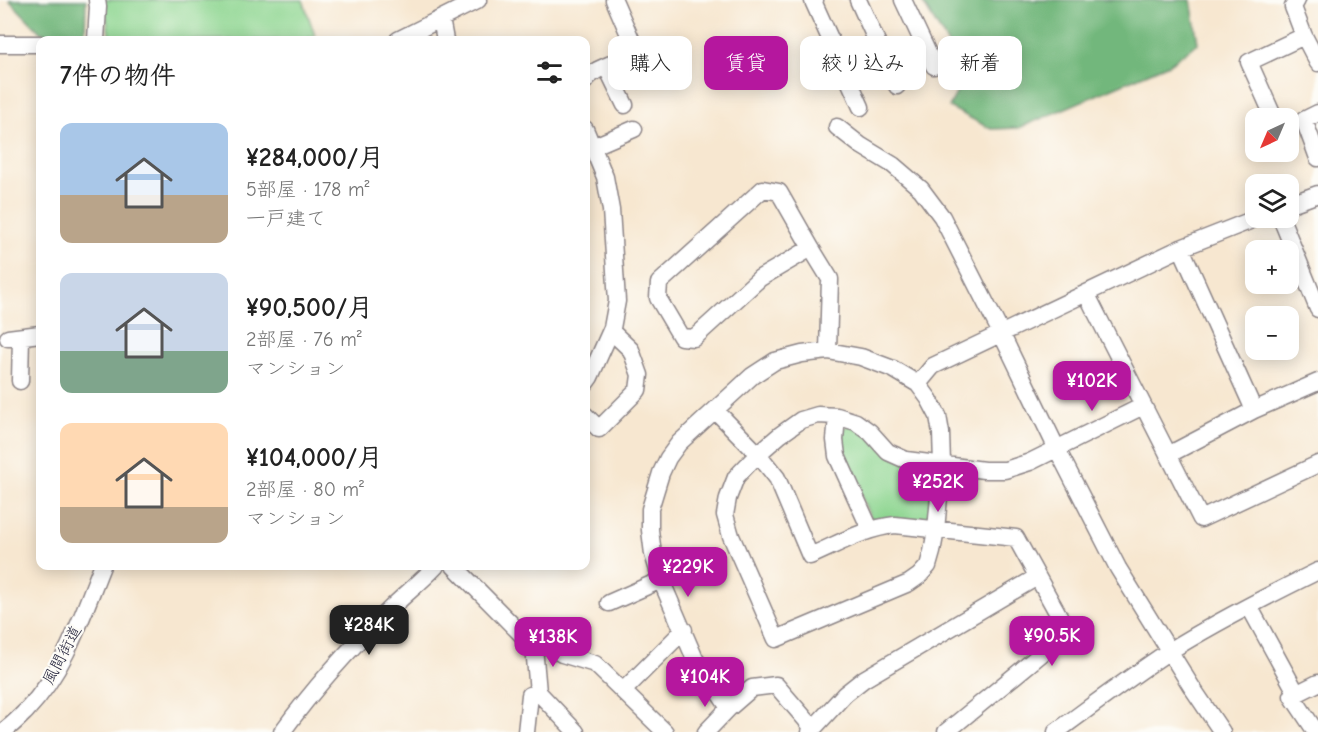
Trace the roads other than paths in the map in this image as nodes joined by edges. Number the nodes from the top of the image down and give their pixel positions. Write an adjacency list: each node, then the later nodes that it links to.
1 (97, 0): 9 (street)
2 (478, 0): 8 (street)
3 (614, 0): 17 (street)
4 (815, 0): 21 (street)
5 (858, 0): 12 (street)
6 (903, 0): 18 (street)
7 (1297, 0): 13 (street)
8 (441, 19): 10 (street); 11 (street)
9 (96, 36)
10 (406, 36)
11 (444, 36)
12 (874, 36)
13 (1304, 36): 16 (street); 22 (street)
14 (0, 44): 15 (street)
15 (36, 44)
16 (1318, 63)
17 (606, 66): 19 (street); 20 (street)
18 (934, 66)
19 (590, 75)
20 (624, 105)
21 (861, 107)
22 (1270, 108)
23 (1303, 120): 28 (street)
24 (837, 127): 38 (street)
25 (634, 129): 27 (street)
26 (590, 142): 27 (street)
27 (592, 147): 37 (street)
28 (1318, 158)
29 (1318, 194): 30 (street)
30 (1299, 201)
31 (1245, 223): 34 (street)
32 (1285, 228): 36 (street)
33 (811, 248): 33 (street); 40 (street)
34 (1181, 248): 35 (street); 47 (street)
35 (1086, 293): 38 (street); 45 (street)
36 (1318, 309)
37 (611, 331): 41 (street); 49 (street)
38 (1001, 333): 44 (street); 50 (street)
39 (36, 334): 42 (street)
40 (828, 351): 44 (street); 46 (street)
41 (590, 377)
42 (20, 381)
43 (1318, 382): 47 (street)
44 (918, 384): 53 (street)
45 (1143, 406): 50 (street); 52 (street)
46 (715, 410): 51 (street); 62 (street)
47 (1254, 410): 52 (street)
48 (837, 416): 51 (street); 53 (street); 55 (street)
49 (590, 420)
50 (1057, 449): 53 (street); 67 (street)
51 (758, 454): 55 (street); 56 (street)
52 (1168, 455): 54 (street)
53 (942, 464): 56 (street)
54 (1318, 464)
55 (870, 529): 56 (street)
56 (936, 530): 61 (street)
57 (100, 570): 74 (street, 風間街道)
58 (432, 570): 75 (street)
59 (458, 570): 66 (street)
60 (1318, 571): 64 (street)
61 (1037, 577): 73 (street); 80 (street)
62 (661, 580): 63 (street); 65 (street)
63 (609, 603)
64 (1249, 606): 67 (street); 71 (street)
65 (684, 630): 69 (street); 72 (street)
66 (534, 646): 69 (street); 70 (street)
67 (1169, 651): 81 (street); 82 (street)
68 (1318, 683): 71 (street)
69 (623, 691): 78 (street)
70 (537, 692): 76 (street); 77 (street)
71 (1298, 694): 83 (street)
72 (729, 708): 73 (street); 79 (street)
73 (811, 730)
74 (4, 731)
75 (282, 732)
76 (526, 732)
77 (576, 732)
78 (665, 732)
79 (706, 732)
80 (946, 732)
81 (1056, 732)
82 (1222, 732)
83 (1316, 732)

